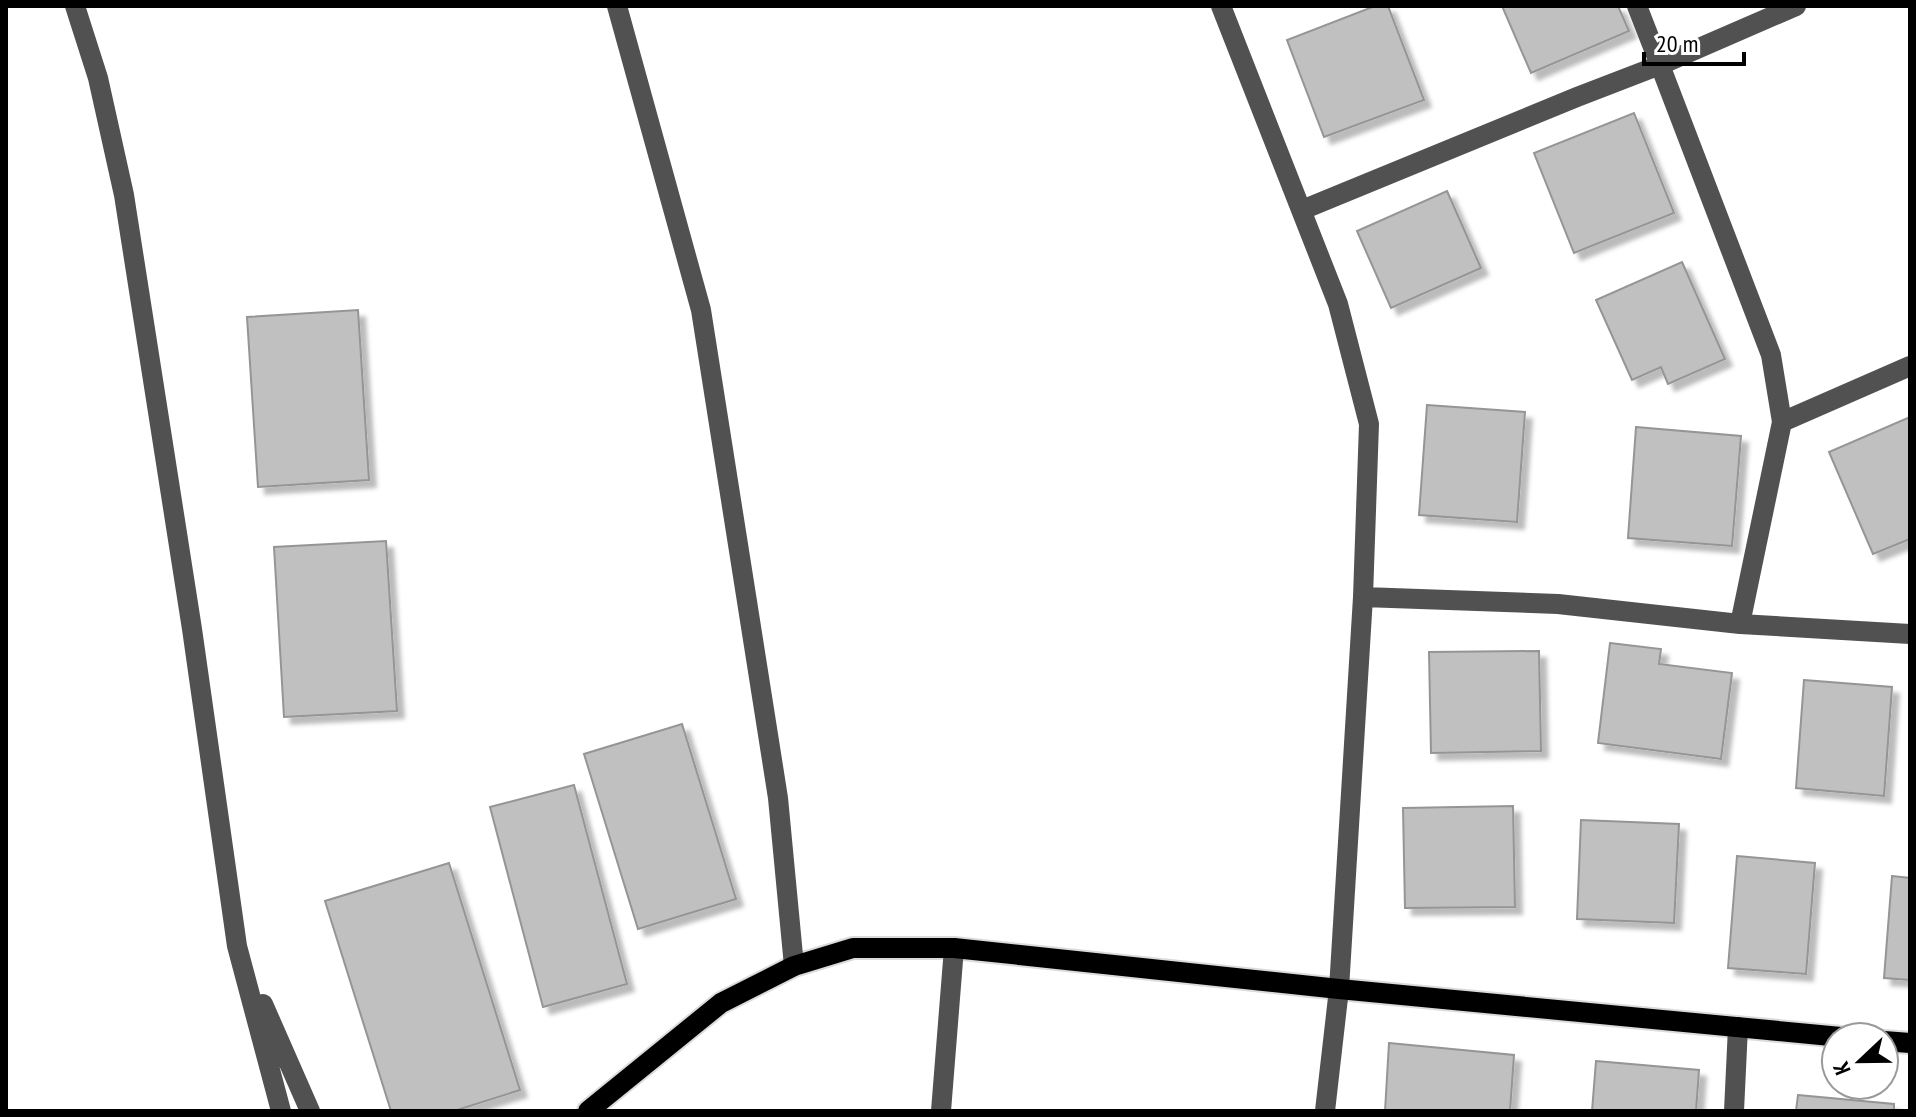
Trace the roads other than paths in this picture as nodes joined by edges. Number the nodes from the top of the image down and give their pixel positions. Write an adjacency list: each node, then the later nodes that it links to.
1 (75, 6): 13 (street)
2 (617, 6): 15 (street)
3 (1221, 6): 7 (street)
4 (1637, 6): 6 (street)
5 (1796, 6): 6 (street)
6 (1660, 65): 7 (street); 9 (street)
7 (1302, 210): 10 (street)
8 (1910, 366): 9 (street)
9 (1782, 422): 11 (street)
10 (1363, 597): 11 (street); 16 (street)
11 (1740, 624): 12 (street)
12 (1910, 634)
13 (237, 946): 19 (street); 20 (street)
14 (954, 948): 15 (main road); 16 (main road); 22 (street)
15 (794, 966): 21 (main road)
16 (1339, 989): 17 (main road); 23 (street)
17 (1738, 1027): 18 (main road); 24 (street)
18 (1820, 1035)
19 (281, 1111)
20 (310, 1111)
21 (588, 1111)
22 (941, 1111)
23 (1325, 1111)
24 (1734, 1111)

